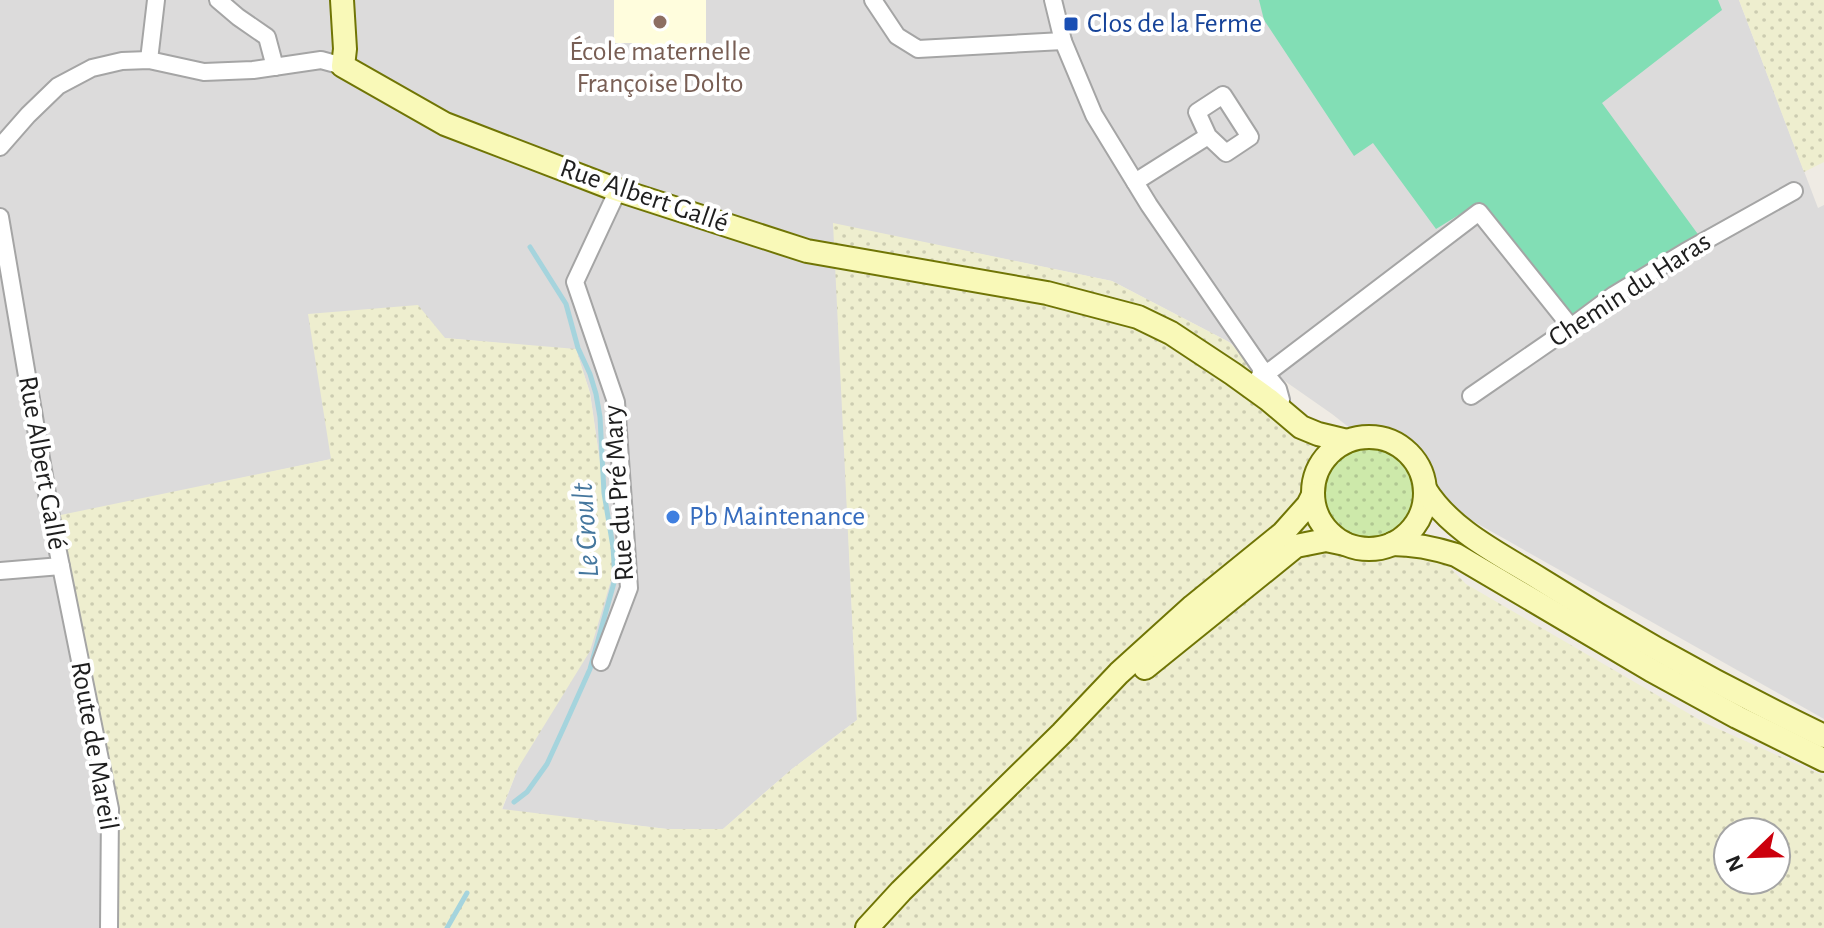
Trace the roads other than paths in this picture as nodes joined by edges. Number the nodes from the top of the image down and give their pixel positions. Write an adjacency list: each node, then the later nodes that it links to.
1 (156, 0): 7 (street)
2 (218, 0): 9 (street)
3 (342, 0): 8 (street)
4 (873, 0): 6 (street)
5 (1053, 0): 6 (street)
6 (1063, 41): 12 (street)
7 (149, 60): 9 (street, Rue Albert Gallé); 11 (street, Rue Albert Gallé)
8 (343, 66): 9 (street, Rue Albert Gallé); 13 (street, Rue Albert Gallé)
9 (275, 67)
10 (1208, 136): 12 (street)
11 (0, 147)
12 (1135, 182): 17 (street)
13 (618, 190): 17 (street, Rue Albert Gallé); 27 (street, Rue du Pré Mary)
14 (1794, 191): 16 (street, Chemin du Haras)
15 (0, 217): 25 (street, Rue Albert Gallé)
16 (1571, 327): 17 (street); 18 (street, Chemin du Haras)
17 (1260, 377): 19 (street, Rue Albert Gallé)
18 (1471, 396)
19 (1301, 427): 20 (street); 22 (street)
20 (1347, 441): 21 (street); 22 (street)
21 (1425, 489): 24 (street); 29 (street)
22 (1314, 490): 23 (street); 28 (street)
23 (1345, 544): 24 (street); 28 (street)
24 (1392, 544): 30 (street)
25 (61, 566): 26 (street); 31 (street, Route de Mareil)
26 (0, 571)
27 (601, 662)
28 (1062, 733): 32 (street)
29 (1824, 736)
30 (1824, 760)
31 (109, 928)
32 (867, 928)

